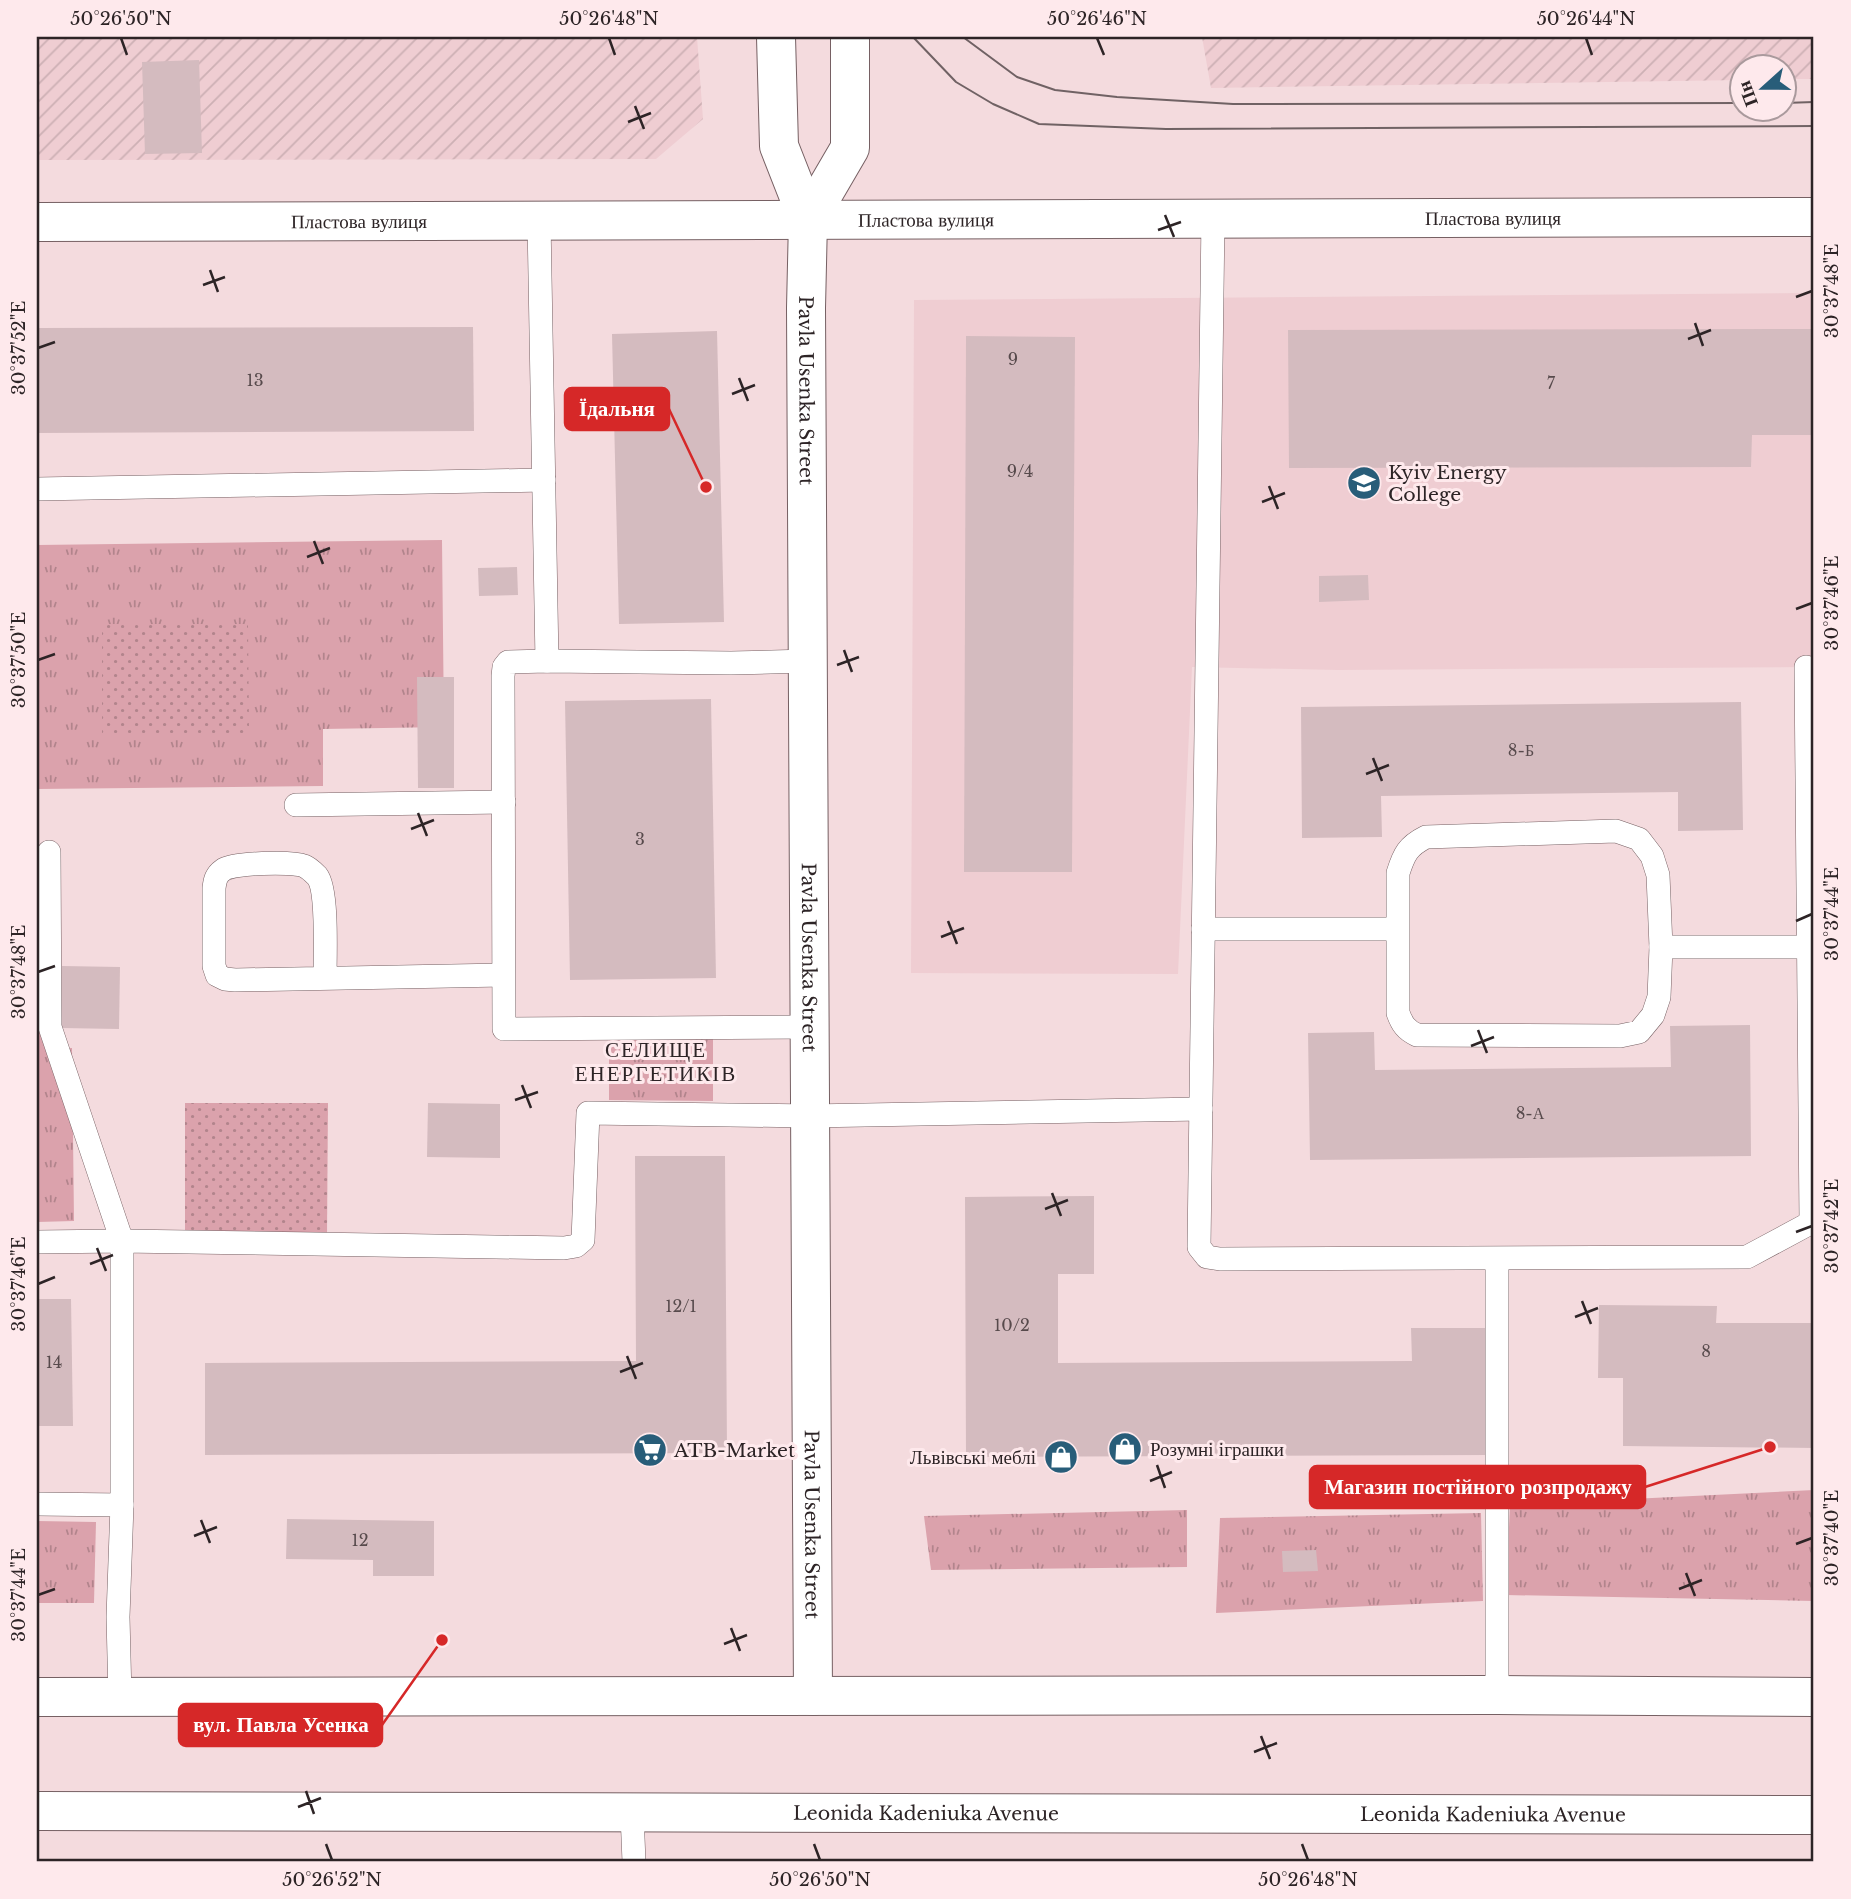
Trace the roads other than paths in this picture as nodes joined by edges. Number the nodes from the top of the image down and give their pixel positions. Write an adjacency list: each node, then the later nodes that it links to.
1 (776, 37): 5 (main road, Pavla Usenka Street)
2 (850, 37): 5 (main road, Pavla Usenka Street)
3 (1814, 217): 4 (main road, Пластова вулиця)
4 (1213, 219): 5 (main road, Пластова вулиця); 16 (lane)
5 (808, 220): 6 (main road, Пластова вулиця); 11 (main road, Pavla Usenka Street)
6 (539, 221): 7 (main road, Пластова вулиця); 8 (lane)
7 (37, 222)
8 (544, 480): 9 (lane); 10 (lane)
9 (37, 489)
10 (547, 661): 11 (lane); 13 (lane)
11 (808, 661): 22 (main road, Pavla Usenka Street)
12 (1806, 667): 19 (lane)
13 (504, 802): 14 (lane); 20 (lane)
14 (296, 805)
15 (49, 852): 26 (lane)
16 (1203, 929): 17 (lane); 23 (lane)
17 (1397, 929): 18 (lane); 18 (lane)
18 (1661, 947): 19 (lane)
19 (1808, 947): 25 (lane)
20 (503, 975): 21 (lane); 22 (lane)
21 (325, 978): 21 (lane)
22 (810, 1027): 24 (main road, Pavla Usenka Street)
23 (1201, 1109): 24 (lane); 28 (lane)
24 (810, 1116): 26 (lane); 32 (main road, Pavla Usenka Street)
25 (1813, 1222): 28 (lane)
26 (122, 1241): 27 (lane); 30 (lane)
27 (37, 1242)
28 (1497, 1259): 31 (lane)
29 (37, 1504): 30 (lane)
30 (122, 1505): 34 (lane)
31 (1497, 1695): 32 (main road); 35 (main road)
32 (813, 1696): 34 (main road)
33 (37, 1697): 34 (main road)
34 (120, 1697)
35 (1814, 1697)
36 (37, 1811): 37 (main road, Leonida Kadeniuka Avenue)
37 (632, 1812): 38 (main road, Leonida Kadeniuka Avenue); 39 (lane)
38 (1814, 1815)
39 (634, 1862)

